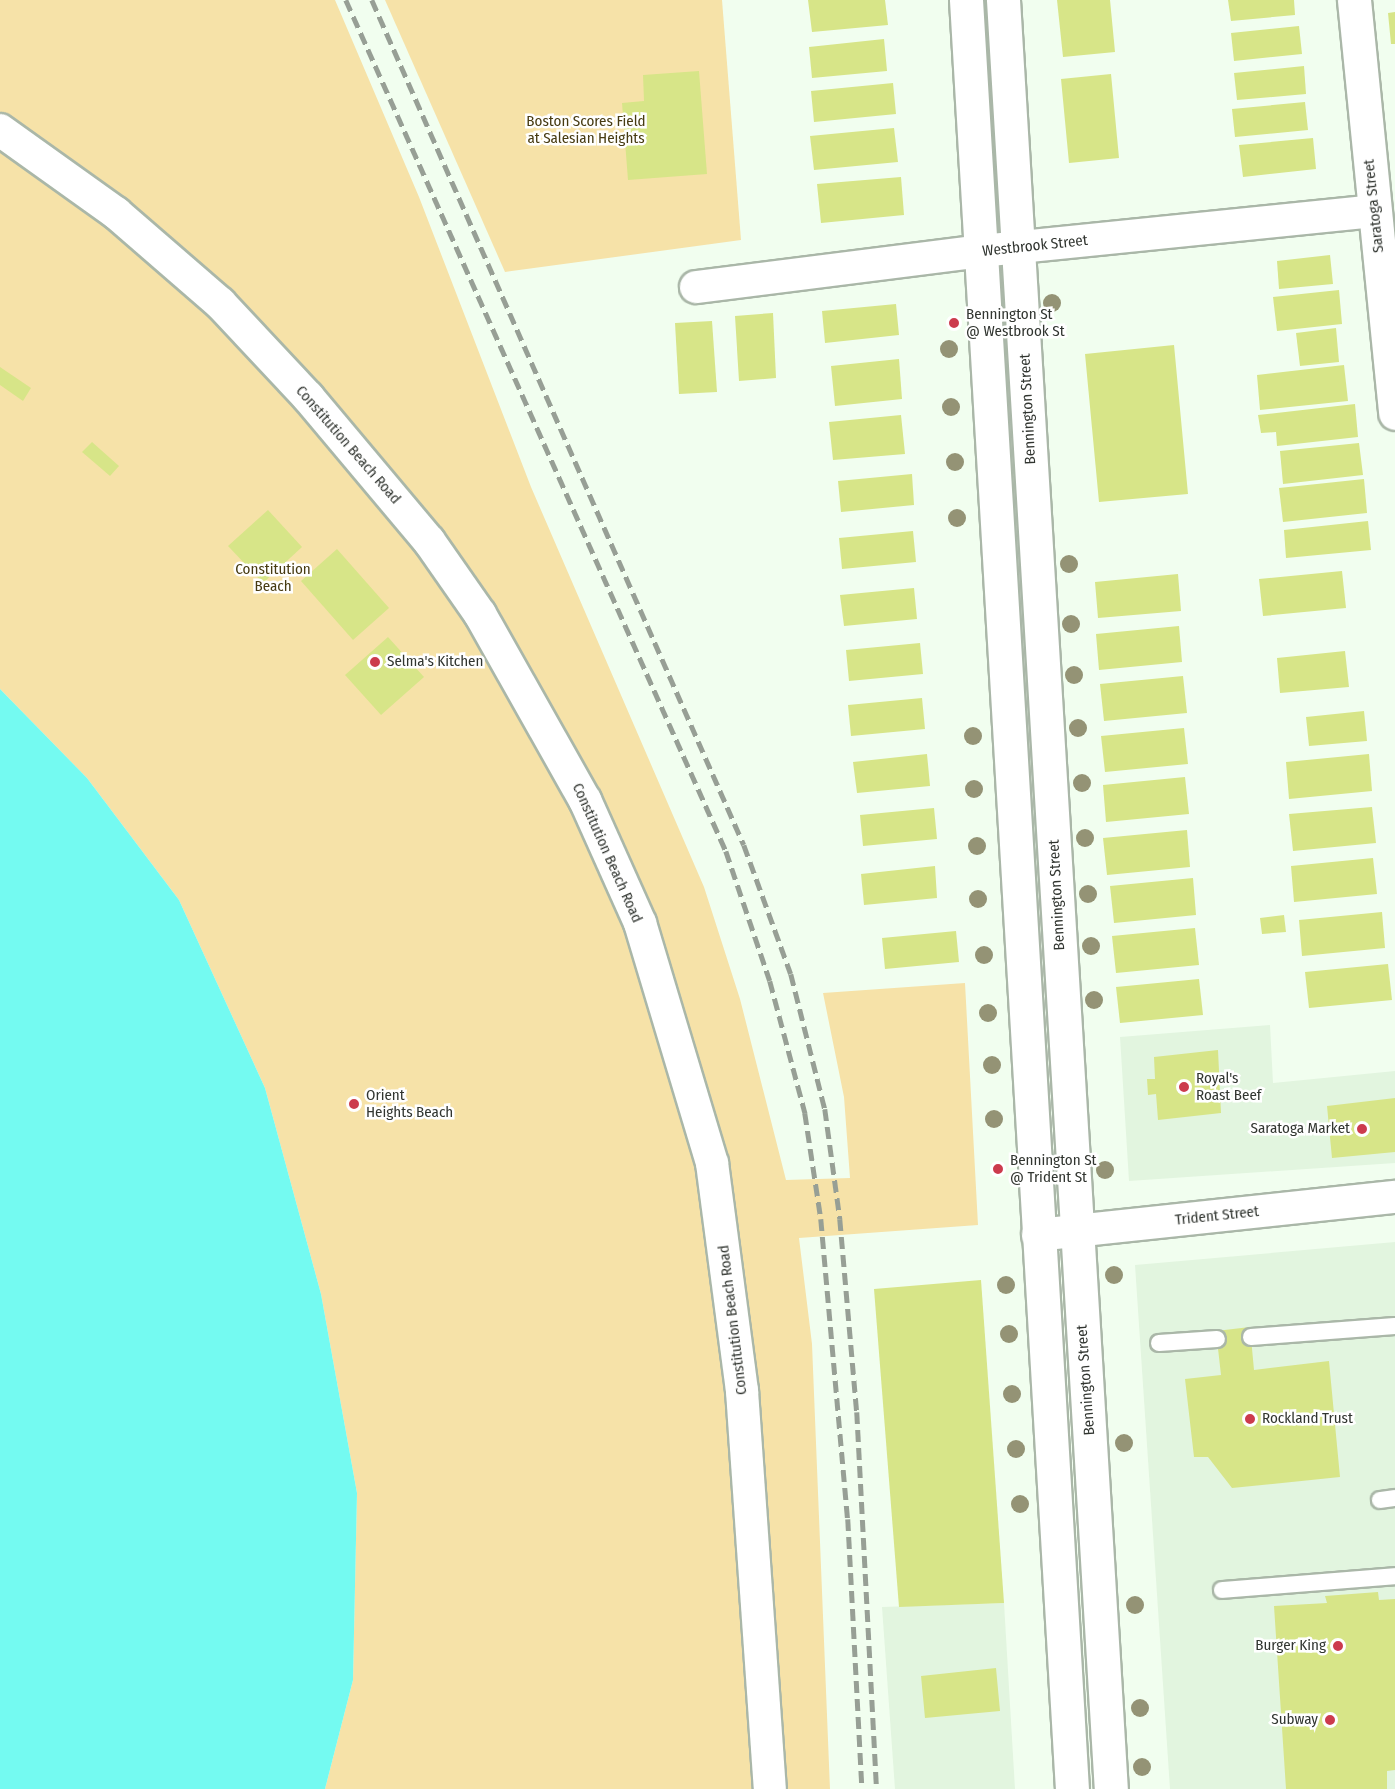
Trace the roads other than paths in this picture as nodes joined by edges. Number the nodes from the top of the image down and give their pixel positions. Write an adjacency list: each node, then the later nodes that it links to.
1 (966, 0): 7 (main road)
2 (1003, 0): 6 (main road, Bennington Street)
3 (1354, 0): 5 (main road, Saratoga Street)
4 (0, 130): 24 (street, Constitution Beach Road)
5 (1375, 211): 6 (street, Westbrook Street); 8 (main road, Saratoga Street)
6 (1018, 247): 7 (street, Westbrook Street); 12 (main road, Bennington Street)
7 (981, 251): 9 (street, Westbrook Street); 13 (main road)
8 (1387, 255): 10 (main road, Saratoga Street)
9 (696, 287)
10 (1395, 413)
11 (1395, 1197): 12 (street, Trident Street)
12 (1077, 1231): 13 (street, Trident Street); 18 (main road, Bennington Street)
13 (1038, 1235): 19 (main road)
14 (1395, 1326): 15 (lane)
15 (1251, 1336)
16 (1217, 1339): 17 (lane)
17 (1159, 1343)
18 (1093, 1490): 19 (main road); 22 (main road, Bennington Street)
19 (1054, 1492): 23 (main road)
20 (1395, 1576): 21 (lane)
21 (1222, 1590)
22 (1105, 1694): 23 (main road); 26 (main road, Bennington Street)
23 (1066, 1696): 25 (main road)
24 (770, 1789)
25 (1072, 1789)
26 (1111, 1789)

